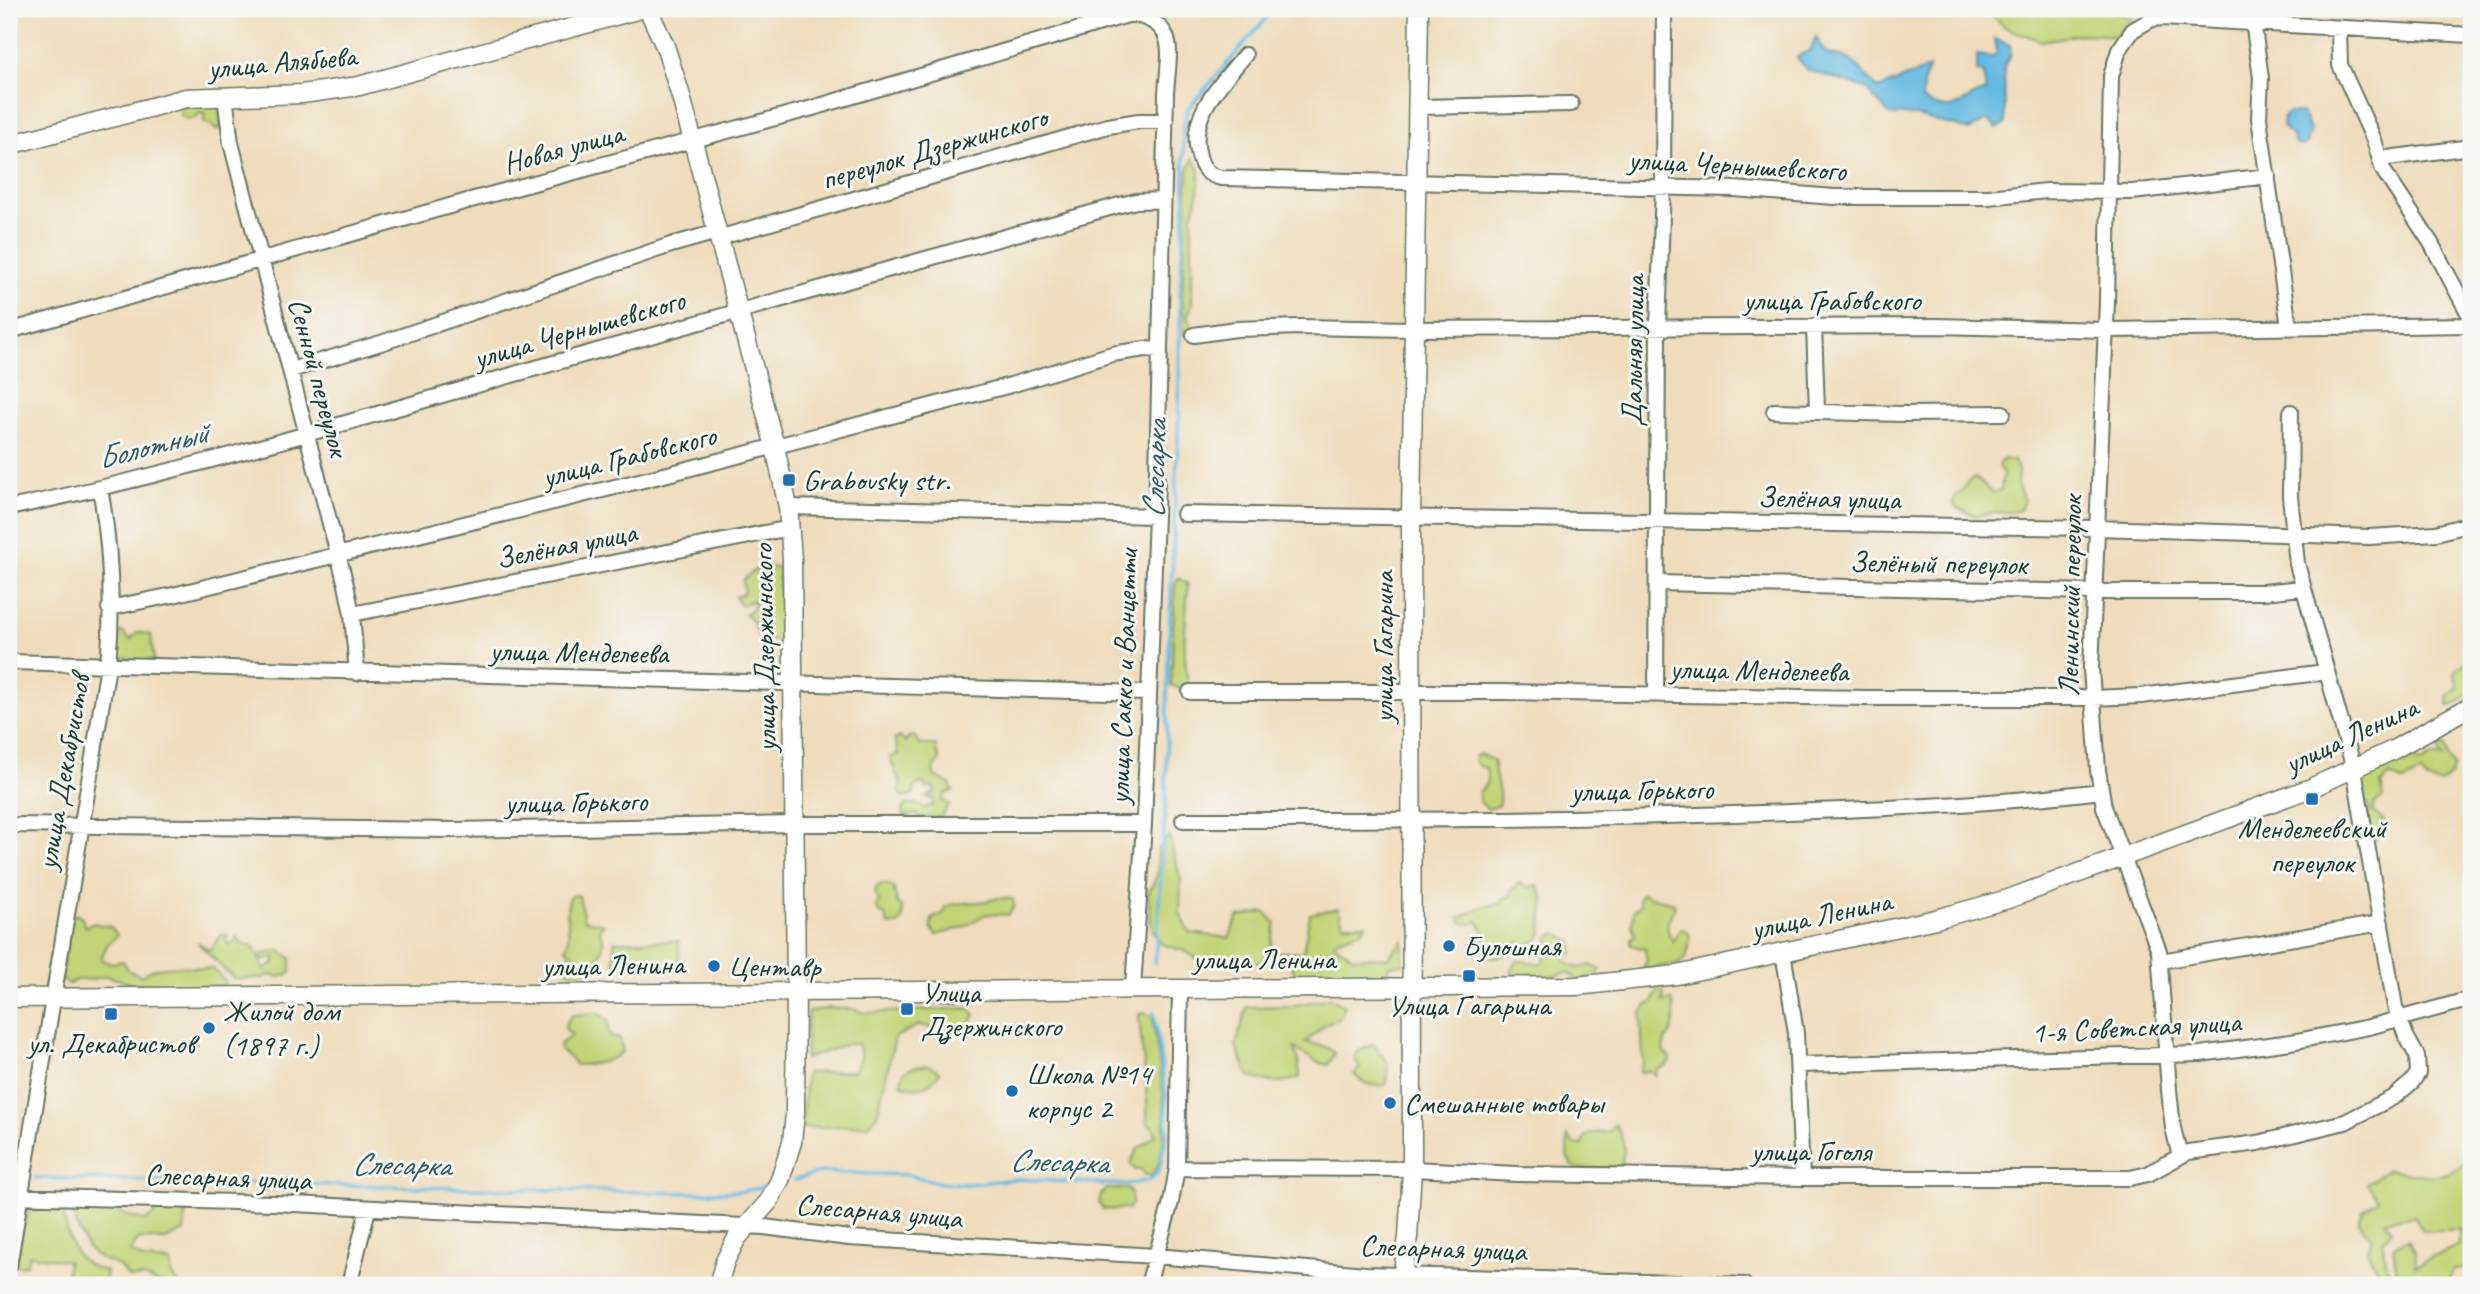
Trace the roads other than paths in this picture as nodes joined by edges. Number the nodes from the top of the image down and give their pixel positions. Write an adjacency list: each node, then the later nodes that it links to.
1 (640, 9): 10 (main road, улица Алябьева)
2 (648, 9): 14 (main road, улица Дзержинского)
3 (1419, 9): 12 (main road, улица Гагарина)
4 (1664, 9): 20 (street, Дальняя улица)
5 (1131, 14): 13 (street, улица Сакко и Ванцетти); 14 (street, Новая улица)
6 (2253, 21): 7 (street); 18 (street); 21 (street, Ленинский переулок)
7 (2339, 29): 8 (street); 17 (street)
8 (2471, 35)
9 (1245, 55): 19 (street, улица Чернышевского)
10 (225, 96): 15 (main road, улица Алябьева); 24 (street, Сенной переулок)
11 (1571, 104): 12 (street)
12 (1416, 107): 19 (main road, улица Гагарина)
13 (1166, 121): 22 (street, улица Сакко и Ванцетти); 23 (street, переулок Дзержинского)
14 (692, 141): 23 (main road, улица Дзержинского); 24 (street, Новая улица)
15 (9, 145)
16 (2471, 147): 17 (street)
17 (2380, 159): 26 (street)
18 (2267, 176): 21 (street, улица Чернышевского); 29 (street)
19 (1415, 181): 20 (street, улица Чернышевского); 30 (main road, улица Гагарина)
20 (1663, 187): 21 (street, улица Чернышевского); 31 (street, Дальняя улица)
21 (2109, 193): 32 (street, Ленинский переулок)
22 (1163, 200): 25 (street, улица Чернышевского); 35 (street, улица Сакко и Ванцетти)
23 (717, 235): 25 (main road, улица Дзержинского); 36 (street, переулок Дзержинского)
24 (260, 259): 33 (street, Новая улица); 36 (street, Сенной переулок)
25 (738, 311): 41 (street, улица Чернышевского); 42 (main road, улица Дзержинского)
26 (2471, 318)
27 (2471, 325): 29 (street, улица Грабовского)
28 (1814, 326): 31 (street, улица Грабовского); 32 (street, улица Грабовского); 37 (street)
29 (2289, 327): 32 (street, улица Грабовского)
30 (1412, 329): 31 (street, улица Грабовского); 34 (street, улица Грабовского); 48 (main road, улица Гагарина)
31 (1658, 329): 49 (street, Дальняя улица)
32 (2106, 330): 52 (street, Ленинский переулок)
33 (9, 331)
34 (1194, 335)
35 (1159, 351): 42 (street, улица Грабовского); 47 (street, улица Сакко и Ванцетти)
36 (290, 370): 41 (street, Сенной переулок)
37 (1817, 410): 38 (street); 40 (street)
38 (1774, 411)
39 (2291, 412): 53 (street)
40 (2003, 413)
41 (308, 434): 43 (street, улица Чернышевского); 54 (street, Сенной переулок)
42 (775, 447): 44 (main road, улица Дзержинского); 54 (street, улица Грабовского)
43 (100, 489): 45 (street, улица Чернышевского); 58 (street, улица Декабристов)
44 (788, 507): 47 (street); 51 (main road, улица Дзержинского)
45 (9, 508)
46 (1184, 514): 48 (street, Зелёная улица)
47 (1156, 516): 67 (street, улица Сакко и Ванцетти)
48 (1411, 519): 49 (street, Зелёная улица); 66 (main road, улица Гагарина)
49 (1656, 522): 52 (street, Зелёная улица); 55 (street, Дальняя улица)
50 (2471, 524): 53 (street, Зелёная улица)
51 (790, 528): 59 (street, Зелёная улица); 64 (main road, улица Дзержинского)
52 (2098, 528): 53 (street, Зелёная улица); 57 (street, Ленинский переулок)
53 (2292, 534): 56 (street)
54 (339, 554): 58 (street, улица Грабовского); 59 (street, Сенной переулок)
55 (1657, 583): 57 (street, Зелёный переулок); 68 (street, Дальняя улица)
56 (2302, 588): 57 (street, Зелёный переулок); 62 (street)
57 (2093, 592): 69 (street, Ленинский переулок)
58 (109, 608): 61 (street, улица Декабристов)
59 (352, 614): 63 (street, Сенной переулок)
60 (9, 662): 61 (street, улица Менделеева)
61 (108, 666): 63 (street, улица Менделеева); 78 (street, улица Декабристов)
62 (2325, 672): 69 (street, улица Менделеева); 71 (street)
63 (357, 673): 64 (street, улица Менделеева)
64 (795, 684): 67 (street, улица Менделеева); 75 (main road, улица Дзержинского)
65 (1190, 692): 66 (street, улица Менделеева)
66 (1410, 692): 68 (street, улица Менделеева); 74 (main road, улица Гагарина)
67 (1148, 693): 76 (street, улица Сакко и Ванцетти)
68 (1656, 694): 69 (street, улица Менделеева)
69 (2092, 698): 72 (street, Ленинский переулок)
70 (2471, 706): 71 (main road, улица Ленина)
71 (2354, 769): 79 (main road, улица Ленина); 80 (street)
72 (2101, 791): 74 (street, улица Горького); 79 (street, Ленинский переулок)
73 (1184, 820): 74 (street, улица Горького)
74 (1412, 820): 83 (main road, улица Гагарина)
75 (794, 824): 76 (street, улица Горького); 78 (street, улица Горького); 86 (main road, улица Дзержинского)
76 (1144, 824): 84 (street, улица Сакко и Ванцетти)
77 (9, 825): 78 (street, улица Горького)
78 (80, 827): 88 (street, улица Декабристов)
79 (2124, 857): 81 (main road, улица Ленина); 82 (street, Ленинский переулок)
80 (2381, 923): 82 (street); 90 (street)
81 (1783, 952): 83 (main road, улица Ленина); 92 (street)
82 (2161, 961): 91 (street, Ленинский переулок)
83 (1413, 986): 85 (main road, улица Ленина); 95 (main road, улица Гагарина)
84 (1133, 988): 85 (main road, улица Ленина); 86 (main road, улица Ленина)
85 (1180, 988): 94 (street)
86 (796, 991): 88 (main road, улица Ленина); 99 (main road, улица Дзержинского)
87 (9, 998): 88 (main road, улица Ленина)
88 (51, 999): 97 (street, улица Декабристов)
89 (2471, 999): 90 (street, 1-я Советская улица)
90 (2398, 1018): 91 (street, 1-я Советская улица); 93 (street, улица Гоголя)
91 (2166, 1055): 92 (street, 1-я Советская улица); 93 (street, Ленинский переулок)
92 (1799, 1065): 96 (street)
93 (2180, 1156): 96 (street, улица Гоголя)
94 (1177, 1168): 95 (street, улица Гоголя); 100 (street)
95 (1412, 1169): 96 (street, улица Гоголя); 102 (main road, улица Гагарина)
96 (1802, 1178)
97 (15, 1197): 98 (street, Слесарная улица); 101 (street)
98 (369, 1209): 99 (street, Слесарная улица); 103 (street)
99 (744, 1227): 100 (street, Слесарная улица); 104 (main road, улица Дзержинского)
100 (1156, 1256): 102 (street, Слесарная улица); 105 (street)
101 (9, 1266)
102 (1402, 1280): 106 (street, Слесарная улица)
103 (349, 1285)
104 (718, 1285)
105 (1148, 1285)
106 (1744, 1285)

